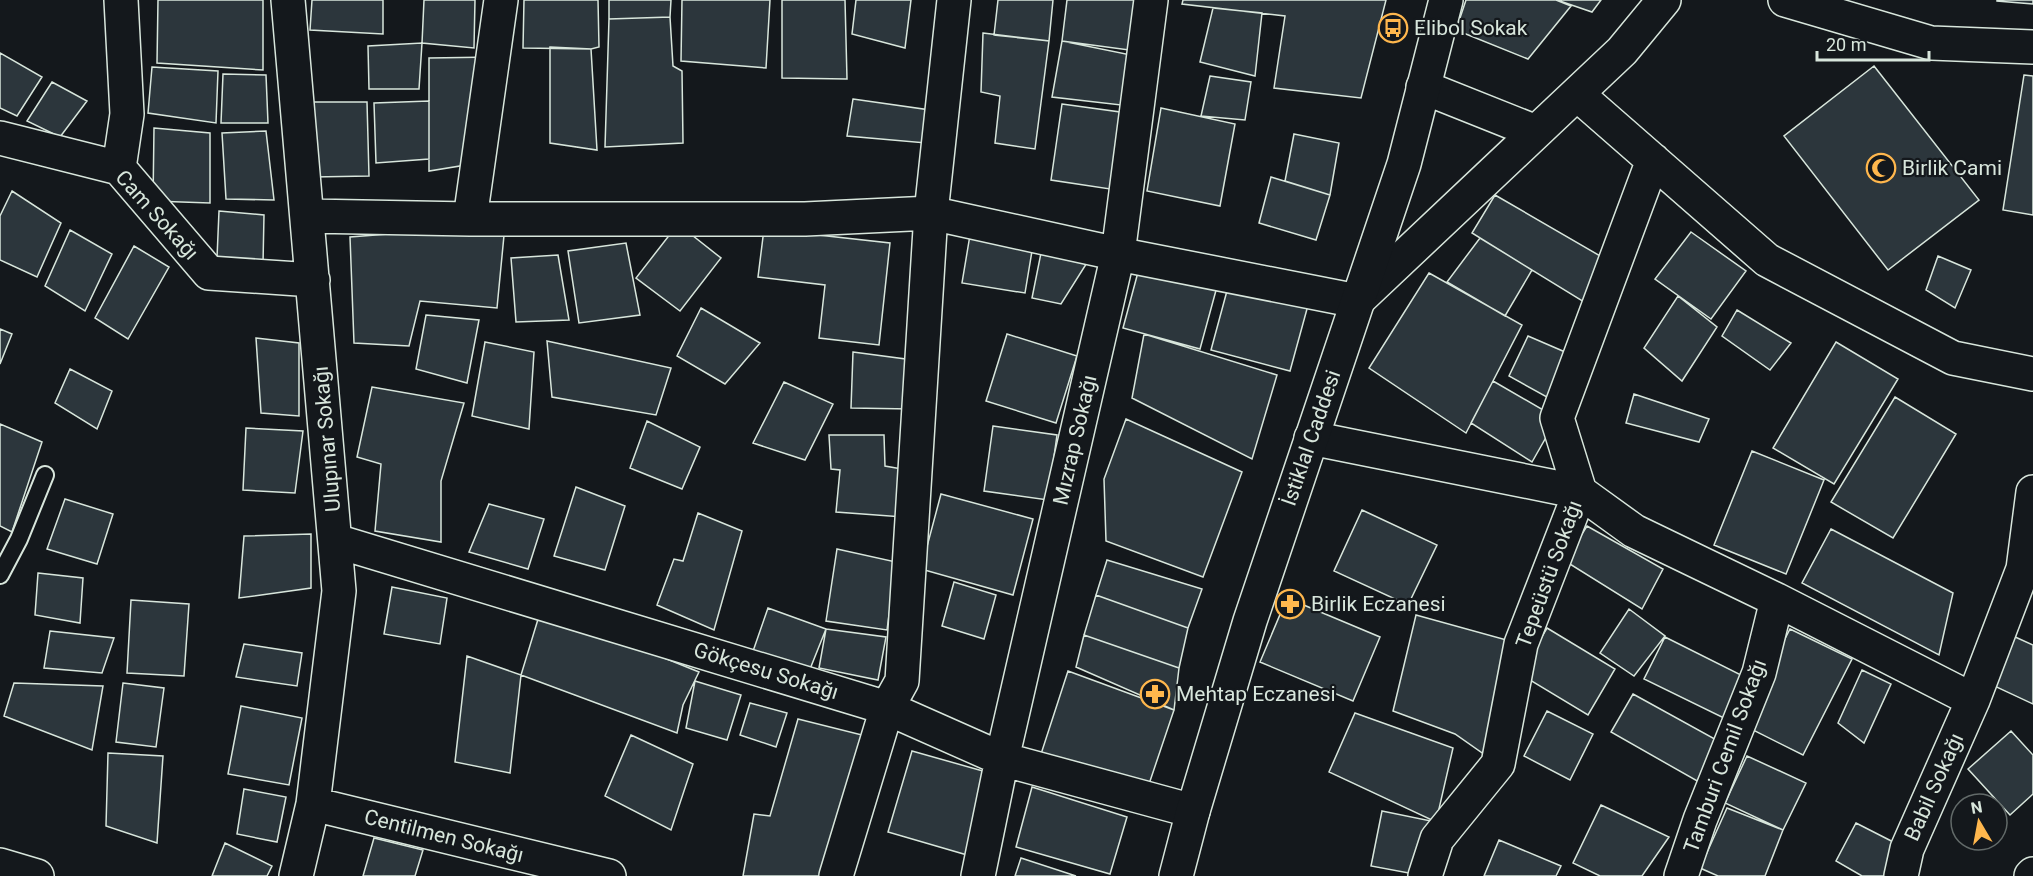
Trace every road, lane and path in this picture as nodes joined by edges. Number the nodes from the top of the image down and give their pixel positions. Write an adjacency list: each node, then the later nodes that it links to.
1 (121, 0): 15 (street)
2 (288, 0): 17 (street, Ulupınar Sokağı)
3 (501, 0): 18 (street)
4 (954, 0): 16 (street)
5 (1151, 0): 19 (street, Mızrap Sokağı)
6 (1446, 0): 10 (street, İstiklal Caddesi)
7 (1664, 0): 11 (street)
8 (1785, 0): 9 (street)
9 (2033, 46)
10 (1423, 87): 12 (street); 21 (street, İstiklal Caddesi)
11 (1577, 94): 12 (street); 14 (street)
12 (1536, 132): 21 (street)
13 (0, 138): 15 (street, Cam Sokağı)
14 (1653, 160): 22 (street); 25 (street, Tepeüstü Sokağı)
15 (119, 168): 20 (street, Cam Sokağı)
16 (932, 213): 18 (street); 19 (street); 32 (street)
17 (308, 216): 18 (street); 20 (street, Ulupınar Sokağı)
18 (470, 219)
19 (1118, 254): 21 (street); 33 (street, Mızrap Sokağı)
20 (314, 280): 27 (street, Ulupınar Sokağı)
21 (1357, 301): 23 (street, İstiklal Caddesi)
22 (2033, 374)
23 (1311, 438): 25 (street); 35 (street, İstiklal Caddesi)
24 (45, 475): 29 (lane)
25 (1580, 492): 30 (street); 43 (street, Tepeüstü Sokağı)
26 (2033, 492): 28 (street, Babil Sokağı)
27 (336, 541): 32 (street, Gökçesu Sokağı); 34 (street, Ulupınar Sokağı)
28 (2028, 570): 31 (street, Babil Sokağı)
29 (0, 575)
30 (1777, 600): 31 (street); 44 (street, Tamburi Cemil Sokağı)
31 (1973, 700): 45 (street, Babil Sokağı)
32 (887, 708): 33 (street, Gökçesu Sokağı); 40 (street)
33 (1002, 759): 35 (street, Gökçesu Sokağı); 41 (street, Mızrap Sokağı)
34 (313, 804): 38 (street, Ulupınar Sokağı); 39 (street, Centilmen Sokağı)
35 (1193, 811): 42 (street, İstiklal Caddesi)
36 (0, 865): 37 (street)
37 (37, 876)
38 (296, 876)
39 (609, 876)
40 (836, 876)
41 (978, 876)
42 (1176, 876)
43 (1425, 876)
44 (1681, 876)
45 (1901, 876)

